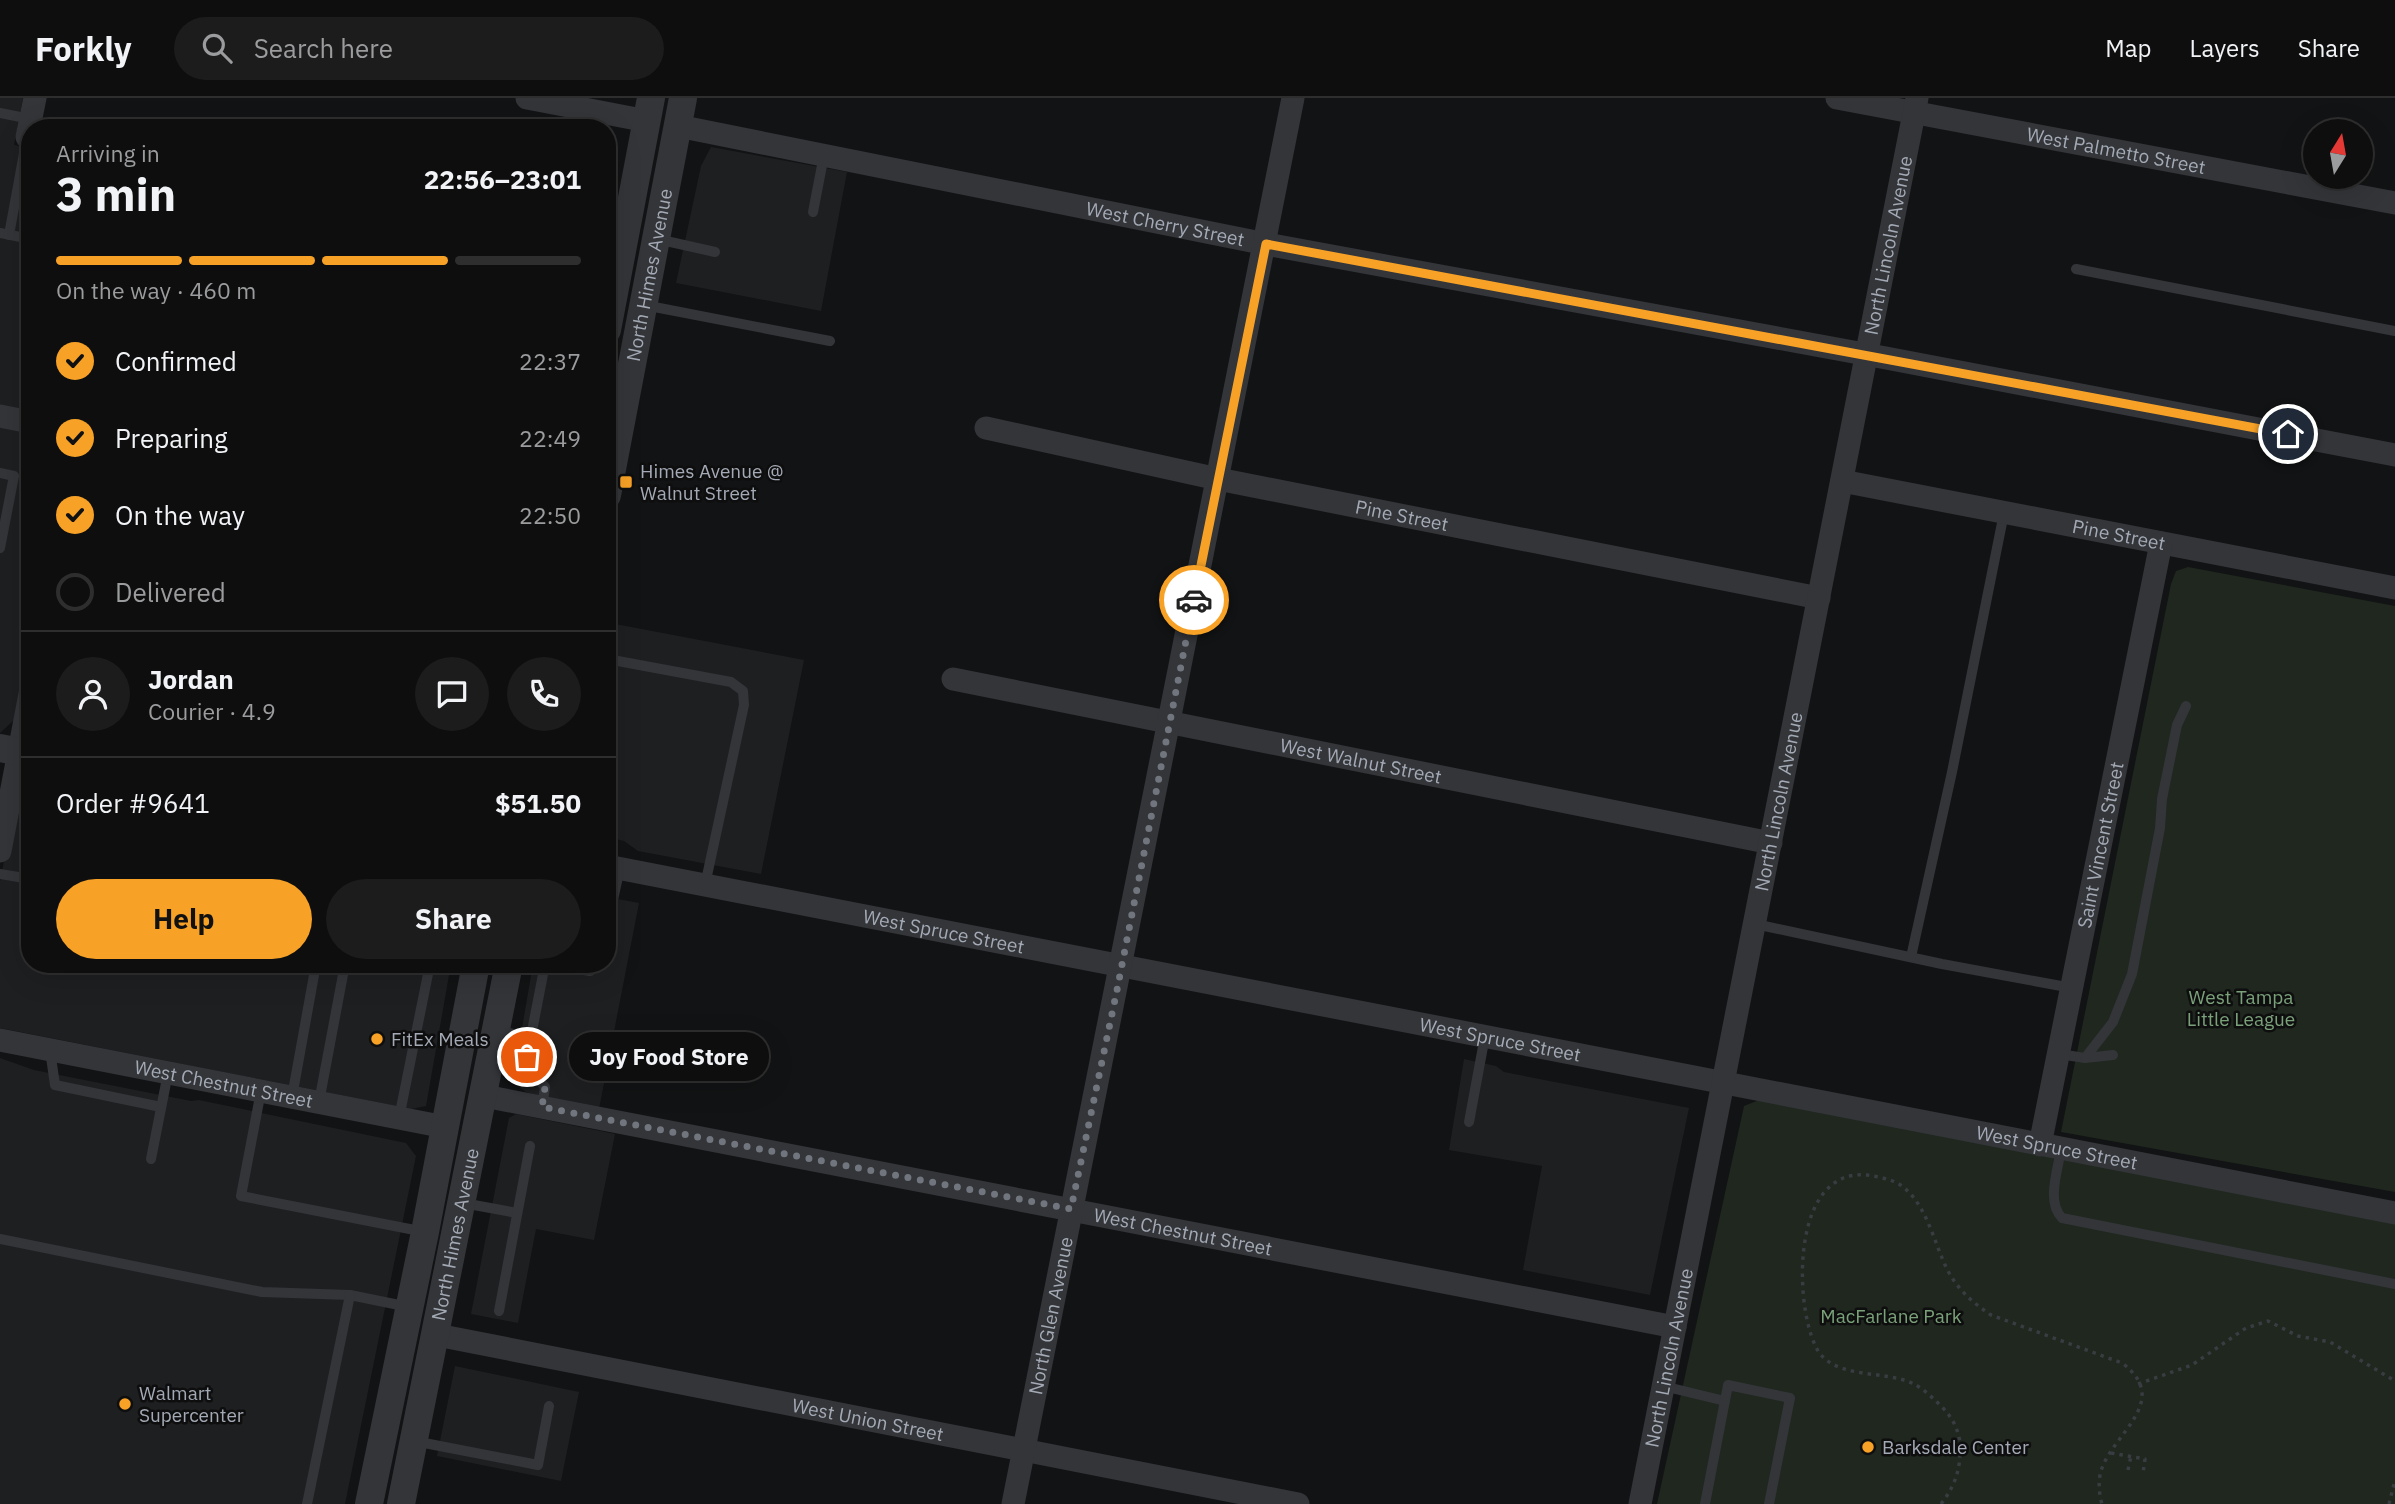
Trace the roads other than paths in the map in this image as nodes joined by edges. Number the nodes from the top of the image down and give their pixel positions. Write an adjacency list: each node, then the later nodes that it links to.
1 (527, 98): 7 (street)
2 (666, 98): 10 (street)
3 (684, 98): 10 (street, North Himes Avenue)
4 (1293, 98): 17 (street, North Glen Avenue)
5 (1837, 98): 6 (street, West Palmetto Street)
6 (1916, 105): 13 (street, West Palmetto Street); 24 (street, North Lincoln Avenue)
7 (649, 110): 16 (street); 18 (street, North Himes Avenue)
8 (0, 113): 9 (lane)
9 (21, 120)
10 (678, 126): 11 (street, West Cherry Street); 16 (street, North Himes Avenue)
11 (824, 155): 14 (lane); 17 (street, West Cherry Street)
12 (21, 161): 15 (lane)
13 (2395, 204)
14 (813, 212)
15 (4, 234)
16 (657, 239): 19 (lane); 21 (street, North Himes Avenue)
17 (1266, 244): 24 (street, West Cherry Street); 31 (street, North Glen Avenue)
18 (616, 246)
19 (715, 252)
20 (2076, 268): 22 (lane)
21 (644, 305): 23 (lane); 28 (street, North Himes Avenue)
22 (2395, 331)
23 (830, 341)
24 (1867, 354): 29 (street, West Cherry Street); 32 (street, North Lincoln Avenue)
25 (0, 416): 26 (street)
26 (21, 420)
27 (986, 428): 31 (street, Pine Street)
28 (616, 449)
29 (2395, 455)
30 (0, 473): 35 (lane)
31 (1217, 479): 37 (street, Pine Street); 41 (street, North Glen Avenue)
32 (1842, 481): 33 (street, Pine Street); 37 (street, North Lincoln Avenue)
33 (2004, 513): 34 (street, Pine Street); 51 (lane)
34 (2161, 543): 36 (street, Pine Street); 59 (street, Saint Vincent Street)
35 (0, 548)
36 (2395, 588)
37 (1819, 598): 44 (street, North Lincoln Avenue)
38 (616, 661): 49 (lane)
39 (953, 680): 41 (street, West Walnut Street)
40 (2186, 706): 67 (lane)
41 (1169, 724): 44 (street, West Walnut Street); 52 (street, North Glen Avenue)
42 (21, 731): 43 (street)
43 (16, 751): 45 (street)
44 (1771, 843): 50 (street, North Lincoln Avenue)
45 (0, 851)
46 (616, 867): 49 (street, West Spruce Street)
47 (0, 874): 48 (lane)
48 (21, 878)
49 (705, 885): 52 (street, West Spruce Street)
50 (1755, 924): 51 (lane); 69 (street, North Lincoln Avenue)
51 (1911, 957): 59 (lane)
52 (1121, 967): 61 (street, West Spruce Street); 84 (street, North Glen Avenue)
53 (314, 973): 72 (lane)
54 (343, 973): 73 (lane)
55 (428, 973): 76 (lane)
56 (474, 973): 78 (street, North Himes Avenue)
57 (507, 973): 60 (street, North Himes Avenue)
58 (544, 973): 62 (lane)
59 (2072, 988): 65 (street, Saint Vincent Street)
60 (497, 1030): 62 (lane); 71 (street, North Himes Avenue)
61 (1485, 1036): 69 (street, West Spruce Street); 77 (lane)
62 (531, 1038): 75 (lane)
63 (0, 1040): 64 (street, West Chestnut Street)
64 (50, 1050): 68 (street, West Chestnut Street); 74 (lane)
65 (2059, 1054): 67 (lane); 80 (street, Saint Vincent Street)
66 (2113, 1055): 67 (lane)
67 (2085, 1058)
68 (167, 1073): 70 (street, West Chestnut Street); 74 (lane)
69 (1724, 1082): 80 (street, West Spruce Street); 93 (street, North Lincoln Avenue)
70 (261, 1091): 72 (street, West Chestnut Street); 87 (lane)
71 (484, 1096): 75 (street, West Chestnut Street); 83 (street, North Himes Avenue)
72 (292, 1097): 73 (street, West Chestnut Street)
73 (319, 1102): 76 (street, West Chestnut Street)
74 (161, 1107): 82 (lane)
75 (542, 1107): 84 (street, West Chestnut Street)
76 (399, 1118): 78 (street, West Chestnut Street)
77 (1469, 1122)
78 (445, 1127): 81 (street, North Himes Avenue)
79 (530, 1146): 85 (lane)
80 (2051, 1147): 86 (street, West Spruce Street); 89 (lane)
81 (439, 1157): 87 (street, North Himes Avenue); 94 (street)
82 (151, 1159)
83 (463, 1203): 85 (lane); 94 (street, North Himes Avenue)
84 (1071, 1209): 93 (street, West Chestnut Street); 99 (street, North Glen Avenue)
85 (517, 1213): 92 (lane)
86 (2395, 1213)
87 (425, 1232): 91 (street, North Himes Avenue)
88 (0, 1239): 90 (lane)
89 (2395, 1284)
90 (350, 1295): 91 (lane); 100 (lane)
91 (409, 1307): 101 (street, North Himes Avenue); 102 (street)
92 (499, 1311)
93 (1675, 1327): 95 (street, North Lincoln Avenue)
94 (437, 1335): 98 (street, North Himes Avenue); 99 (street, West Union Street)
95 (1663, 1386): 96 (lane); 105 (street, North Lincoln Avenue)
96 (1725, 1401): 106 (lane); 107 (lane)
97 (549, 1406): 98 (lane)
98 (414, 1441): 102 (street, North Himes Avenue)
99 (1022, 1451): 103 (street, North Glen Avenue); 104 (street, West Union Street)
100 (307, 1504)
101 (369, 1504)
102 (400, 1504)
103 (1013, 1504)
104 (1298, 1504)
105 (1640, 1504)
106 (1704, 1504)
107 (1769, 1504)

